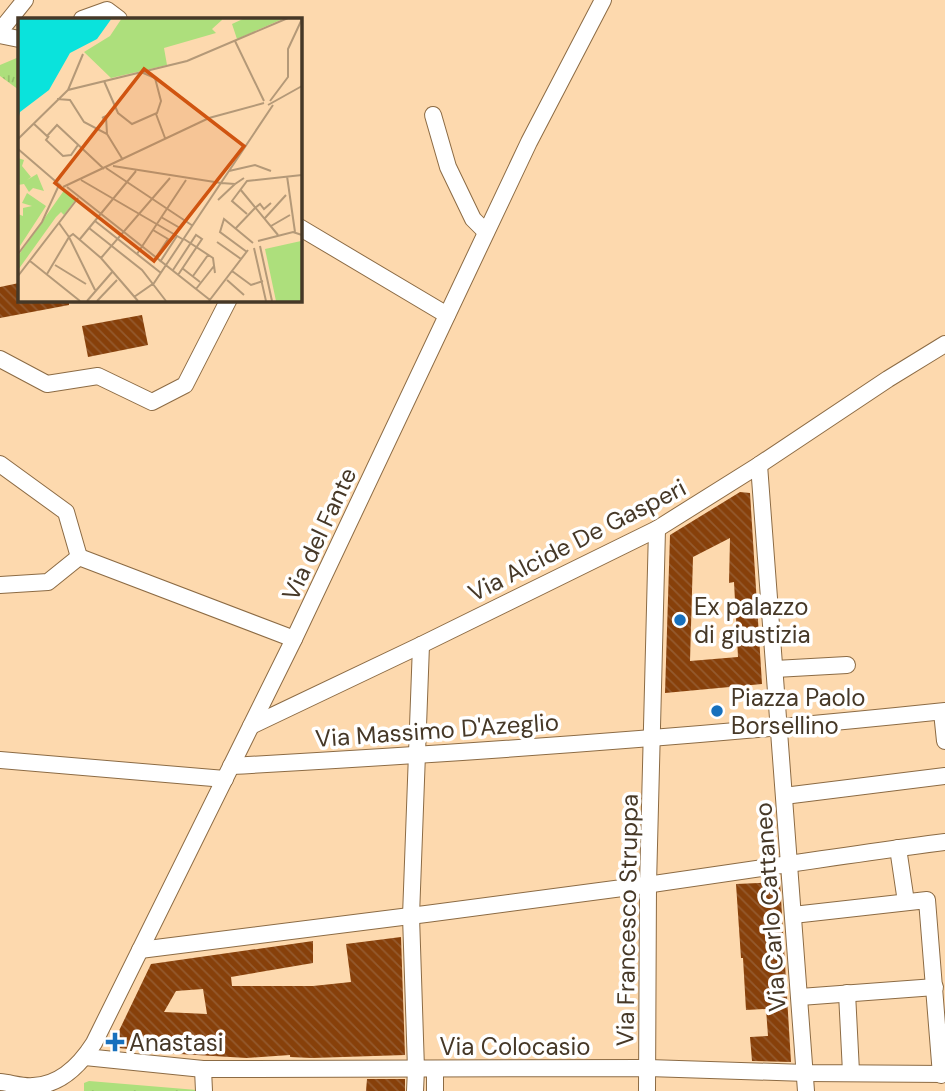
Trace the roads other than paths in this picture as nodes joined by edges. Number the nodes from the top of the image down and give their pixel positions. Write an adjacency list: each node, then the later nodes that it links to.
1 (25, 0): 5 (street)
2 (603, 0): 9 (street, Via del Fante)
3 (85, 18): 4 (street)
4 (118, 18)
5 (0, 33): 6 (street)
6 (18, 39)
7 (433, 116): 9 (street)
8 (301, 228): 11 (street)
9 (486, 232): 11 (street, Via del Fante)
10 (228, 301): 13 (street)
11 (447, 315): 19 (street, Via del Fante)
12 (945, 344): 15 (street, Via Alcide De Gasperi)
13 (0, 359)
14 (0, 464): 17 (street)
15 (759, 465): 16 (street, Via Alcide De Gasperi); 22 (street)
16 (657, 529): 20 (street, Via Alcide De Gasperi); 27 (street, Via Francesco Struppa)
17 (79, 557): 18 (street); 19 (street)
18 (0, 585)
19 (294, 639): 24 (street, Via del Fante)
20 (421, 645): 24 (street, Via Alcide De Gasperi); 28 (street)
21 (847, 665): 22 (street)
22 (775, 676): 25 (street, Via Carlo Cattaneo)
23 (943, 712): 25 (street); 26 (street)
24 (251, 726): 30 (street, Via del Fante)
25 (783, 731): 27 (street, Via Massimo D'Azeglio); 32 (street, Via Carlo Cattaneo)
26 (945, 741)
27 (650, 742): 28 (street, Via Massimo D'Azeglio); 36 (street, Via Francesco Struppa)
28 (417, 756): 30 (street, Via Massimo D'Azeglio); 39 (street)
29 (0, 760): 30 (street, Via Massimo D'Azeglio)
30 (228, 772): 40 (street, Via del Fante)
31 (945, 776): 32 (street)
32 (784, 796): 35 (street, Via Carlo Cattaneo)
33 (945, 842): 34 (street)
34 (898, 848): 35 (street); 37 (street)
35 (789, 863): 36 (street); 38 (street, Via Carlo Cattaneo)
36 (648, 884): 39 (street); 45 (street, Via Francesco Struppa)
37 (905, 902): 38 (street); 41 (street)
38 (793, 915): 43 (street, Via Carlo Cattaneo)
39 (411, 916): 40 (street); 47 (street)
40 (139, 950): 44 (street, Via del Fante)
41 (934, 987): 42 (street); 51 (street)
42 (847, 993): 43 (street); 49 (street)
43 (800, 997): 50 (street, Via Carlo Cattaneo)
44 (85, 1058): 46 (street, Via Colocasio); 53 (street, Via del Fante)
45 (648, 1068): 48 (street, Via Colocasio); 50 (street, Via Colocasio); 58 (street, Via Francesco Struppa)
46 (203, 1069): 47 (street, Via Colocasio); 55 (street)
47 (416, 1069): 48 (street, Via Colocasio); 56 (street)
48 (435, 1069): 57 (street)
49 (851, 1072): 50 (street, Via Colocasio); 51 (street, Via Colocasio)
50 (806, 1073): 59 (street, Via Carlo Cattaneo)
51 (939, 1074): 60 (street)
52 (0, 1082): 54 (street)
53 (63, 1085): 54 (street)
54 (33, 1089)
55 (204, 1091)
56 (415, 1091)
57 (435, 1091)
58 (647, 1091)
59 (806, 1091)
60 (930, 1091)

